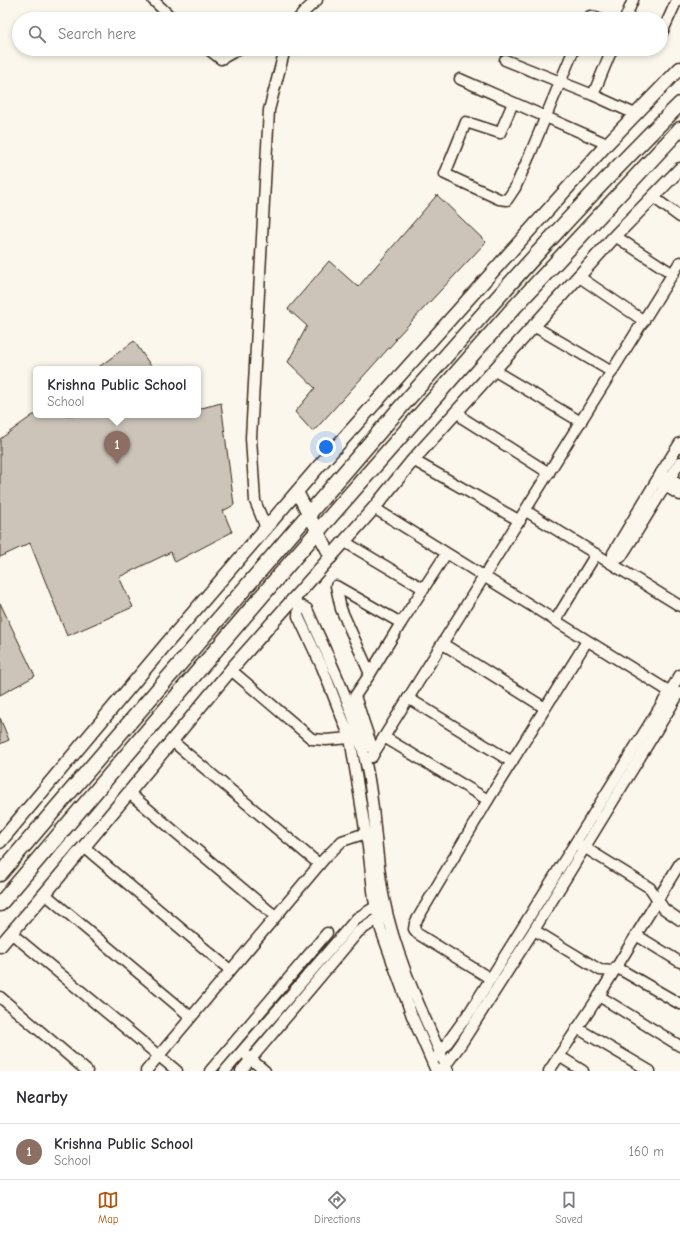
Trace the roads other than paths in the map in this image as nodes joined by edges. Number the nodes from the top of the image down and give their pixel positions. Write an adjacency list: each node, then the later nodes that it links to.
1 (153, 0): 5 (street)
2 (633, 0): 7 (street)
3 (677, 0): 8 (street)
4 (314, 1): 6 (street)
5 (166, 12)
6 (304, 12)
7 (628, 12)
8 (668, 20)
9 (217, 56): 10 (street)
10 (226, 56)
11 (283, 56): 51 (street)
12 (571, 56): 17 (street)
13 (609, 56): 18 (street)
14 (505, 60): 17 (street)
15 (680, 68): 21 (street)
16 (460, 79): 19 (street)
17 (560, 82): 18 (street); 22 (street)
18 (593, 95): 21 (street)
19 (513, 103): 22 (street); 22 (street)
20 (680, 104): 49 (main road)
21 (635, 114): 24 (street)
22 (546, 116): 24 (street)
23 (680, 129): 52 (main road)
24 (607, 144): 45 (street)
25 (680, 169): 26 (street)
26 (653, 197): 27 (street); 28 (street)
27 (680, 217)
28 (614, 236): 30 (street); 31 (street)
29 (680, 262): 30 (street)
30 (673, 274): 32 (street)
31 (578, 276): 32 (street); 33 (street)
32 (644, 321): 35 (street)
33 (534, 324): 34 (street); 35 (street)
34 (495, 371): 36 (street); 37 (street)
35 (612, 372): 37 (street)
36 (458, 411): 39 (street); 41 (street)
37 (581, 422): 41 (street)
38 (680, 443): 42 (street)
39 (413, 460): 47 (street); 50 (street)
40 (680, 462): 43 (street)
41 (549, 474): 48 (street)
42 (659, 477): 43 (street); 57 (street)
43 (668, 482): 44 (street); 46 (street); 57 (street)
44 (680, 485)
45 (297, 492): 49 (street); 51 (street)
46 (680, 495)
47 (374, 508): 53 (street); 54 (street)
48 (526, 511): 50 (street); 55 (street)
49 (308, 514): 52 (street); 86 (main road)
50 (520, 521): 58 (street)
51 (266, 528): 81 (street)
52 (317, 532): 56 (street); 90 (main road)
53 (345, 542): 56 (street); 59 (street)
54 (446, 554): 58 (street); 59 (street)
55 (596, 554): 57 (street); 62 (street)
56 (331, 557): 60 (street)
57 (612, 562): 61 (street)
58 (484, 578): 62 (street); 65 (street)
59 (424, 589): 63 (street)
60 (297, 601): 66 (street); 73 (street); 77 (street)
61 (680, 606)
62 (555, 621): 64 (street)
63 (401, 622): 67 (street); 67 (street)
64 (587, 641): 69 (street); 71 (street)
65 (443, 644): 70 (street); 71 (street)
66 (231, 670): 73 (street); 74 (street)
67 (370, 674): 75 (street)
68 (680, 675): 69 (street)
69 (676, 693): 82 (street)
70 (408, 698): 72 (street); 76 (street)
71 (545, 708): 76 (street)
72 (384, 736): 75 (street); 79 (street)
73 (350, 738): 80 (street)
74 (172, 741): 78 (street); 85 (street)
75 (374, 753): 77 (street)
76 (512, 762): 79 (street)
77 (367, 764): 91 (street)
78 (129, 793): 83 (street); 92 (street)
79 (488, 800): 103 (street)
80 (366, 833): 85 (street); 91 (street)
81 (0, 842)
82 (581, 845): 89 (street); 95 (street); 103 (street)
83 (84, 847): 88 (street); 102 (street)
84 (680, 863): 87 (street)
85 (319, 864): 92 (street)
86 (0, 874)
87 (677, 874): 89 (street)
88 (45, 894): 96 (street); 107 (street)
89 (657, 900): 94 (street); 98 (street)
90 (0, 904)
91 (383, 909): 93 (street); 110 (street); 111 (street)
92 (275, 916): 102 (street)
93 (378, 918): 114 (street); 115 (street)
94 (680, 920)
95 (534, 930): 101 (street); 116 (street)
96 (11, 933): 99 (street); 112 (street)
97 (327, 933): 120 (street)
98 (636, 935): 100 (street); 101 (street)
99 (0, 946)
100 (680, 962)
101 (615, 969): 104 (street); 106 (street)
102 (230, 970): 107 (street)
103 (491, 979): 111 (street)
104 (598, 996): 108 (street); 109 (street)
105 (0, 997): 117 (street)
106 (680, 1004)
107 (190, 1017): 112 (street)
108 (577, 1028): 113 (street); 126 (street)
109 (680, 1046)
110 (241, 1052): 114 (street); 121 (street)
111 (440, 1054): 115 (street); 116 (street)
112 (158, 1056): 118 (street); 119 (street)
113 (558, 1056): 124 (street); 125 (street)
114 (251, 1059): 122 (street); 123 (street)
115 (433, 1068)
116 (445, 1069)
117 (87, 1071)
118 (146, 1071)
119 (177, 1071)
120 (210, 1071)
121 (225, 1071)
122 (241, 1071)
123 (265, 1071)
124 (549, 1071)
125 (582, 1071)
126 (650, 1071)

